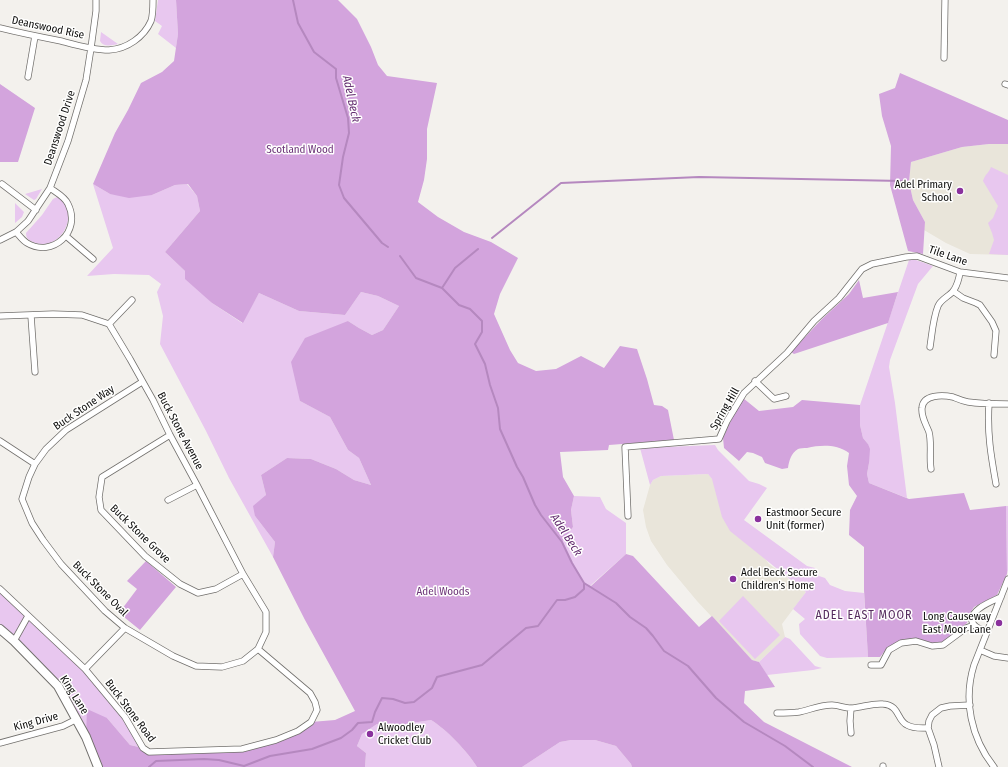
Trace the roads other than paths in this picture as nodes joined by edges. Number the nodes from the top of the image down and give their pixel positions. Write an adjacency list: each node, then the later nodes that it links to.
1 (96, 0): 6 (street, Deanswood Drive)
2 (153, 0): 6 (street, Deanswood Rise)
3 (945, 0): 7 (street)
4 (0, 28): 5 (street, Deanswood Rise)
5 (35, 36): 6 (street, Deanswood Rise); 8 (street)
6 (91, 48): 10 (street, Deanswood Drive)
7 (944, 58)
8 (28, 77)
9 (2, 184): 11 (street)
10 (50, 188): 11 (street, Deanswood Drive); 13 (street)
11 (36, 210): 12 (street, Deanswood Drive)
12 (16, 232): 13 (street); 14 (street, Deanswood Drive)
13 (66, 236): 16 (street)
14 (0, 240)
15 (906, 257): 17 (street, Tile Lane); 28 (street, Spring Hill)
16 (93, 259)
17 (960, 272): 18 (street, Tile Lane); 19 (street)
18 (1008, 278)
19 (954, 291): 24 (street); 25 (street)
20 (132, 300): 23 (street)
21 (0, 316): 22 (street)
22 (31, 316): 23 (street); 26 (street)
23 (109, 324): 27 (street, Buck Stone Avenue)
24 (930, 347)
25 (994, 355)
26 (35, 372)
27 (142, 382): 32 (street, Buck Stone Avenue); 34 (street, Buck Stone Way)
28 (755, 382): 29 (street); 40 (street, Spring Hill)
29 (786, 396)
30 (989, 403): 31 (street); 35 (street); 36 (street)
31 (1008, 404)
32 (170, 435): 37 (street, Buck Stone Avenue); 41 (street, Buck Stone Grove)
33 (0, 441): 34 (street)
34 (35, 464): 38 (street, Buck Stone Way)
35 (931, 469)
36 (996, 484)
37 (197, 485): 39 (street); 41 (street, Buck Stone Avenue)
38 (22, 499): 47 (street, Buck Stone Oval)
39 (168, 500)
40 (628, 516)
41 (243, 574): 51 (street, Buck Stone Avenue)
42 (1008, 579): 44 (street)
43 (0, 589): 45 (street, Buck Stone Road)
44 (1001, 597): 46 (street); 49 (street)
45 (28, 616): 50 (street); 55 (street, Buck Stone Road)
46 (974, 625): 49 (street); 54 (street)
47 (125, 628): 51 (street, Buck Stone Oval); 55 (street)
48 (0, 629): 50 (street, King Lane)
49 (987, 631): 52 (street)
50 (14, 641): 59 (street, King Lane)
51 (258, 649): 55 (street, Buck Stone Road)
52 (980, 650): 53 (street); 56 (street)
53 (1008, 658)
54 (871, 665)
55 (85, 669)
56 (970, 705): 60 (street); 65 (street)
57 (851, 708): 58 (street); 60 (street); 61 (street)
58 (777, 713)
59 (77, 719): 62 (street, King Drive); 63 (street, King Lane)
60 (928, 728): 64 (street)
61 (851, 733)
62 (0, 743)
63 (98, 767)
64 (939, 767)
65 (994, 767)

